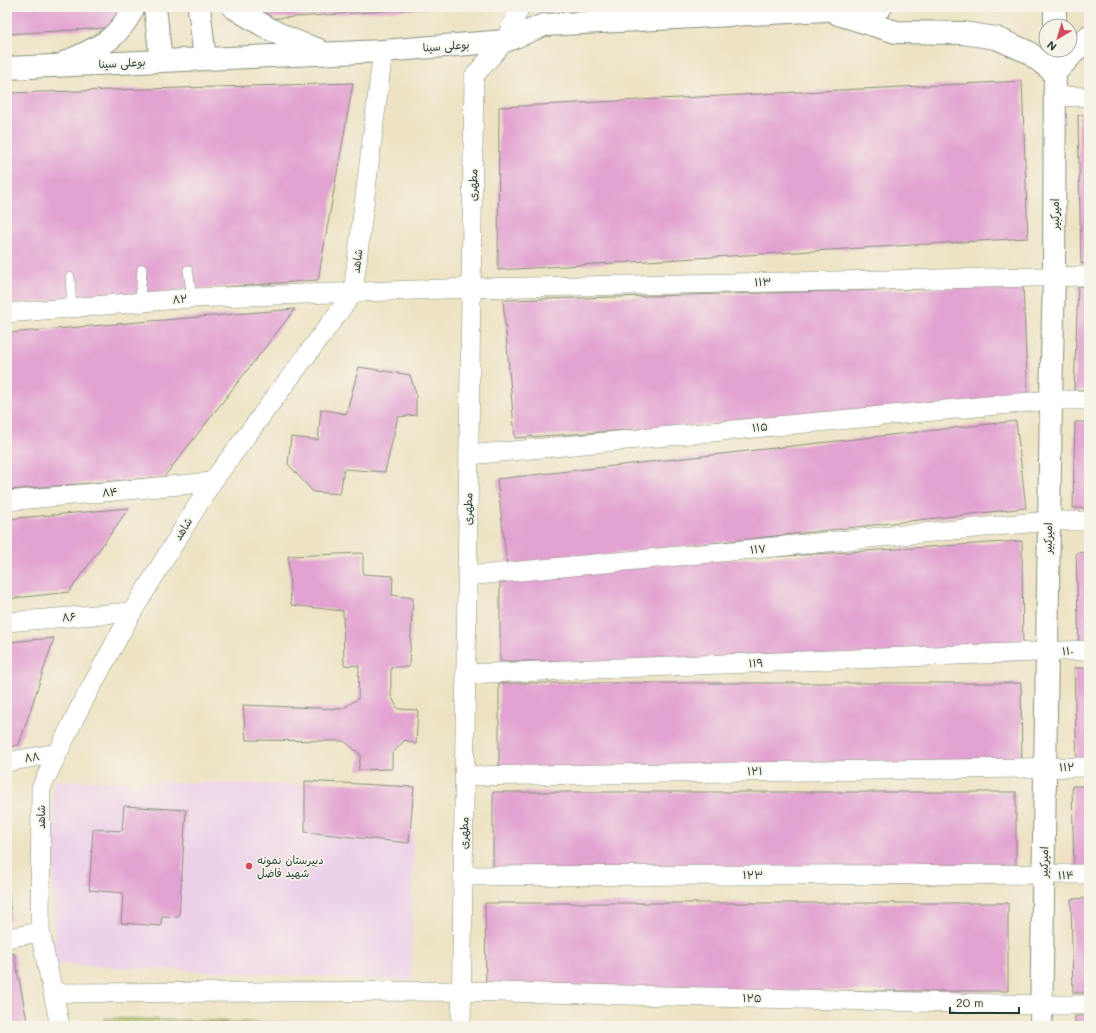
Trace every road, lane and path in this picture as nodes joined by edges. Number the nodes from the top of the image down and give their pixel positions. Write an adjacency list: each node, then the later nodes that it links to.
1 (134, 7): 17 (main road)
2 (155, 7): 16 (main road)
3 (199, 7): 15 (main road)
4 (233, 7): 13 (main road)
5 (520, 7): 11 (street, مطهری)
6 (881, 7): 8 (main road, بوعلی سینا)
7 (1055, 7): 9 (main road)
8 (824, 10): 11 (main road, بوعلی سینا); 19 (main road)
9 (1055, 18)
10 (1089, 36): 19 (main road)
11 (505, 41): 12 (main road, بوعلی سینا); 27 (street, مطهری)
12 (383, 51): 13 (main road, بوعلی سینا); 28 (street, شاهد)
13 (331, 53): 15 (main road, بوعلی سینا)
14 (1055, 58): 19 (main road, امیرکبیر)
15 (205, 59): 16 (main road, بوعلی سینا)
16 (161, 61): 17 (main road, بوعلی سینا)
17 (56, 66): 18 (main road, بوعلی سینا)
18 (7, 68)
19 (1055, 73): 20 (main road, امیرکبیر)
20 (1055, 96): 21 (street); 24 (main road, امیرکبیر)
21 (1089, 97)
22 (142, 269): 30 (lane)
23 (188, 270): 29 (lane)
24 (1054, 276): 25 (street, ۱۱۳); 27 (street, ۱۱۳); 33 (main road, امیرکبیر)
25 (1089, 276)
26 (70, 277): 31 (lane)
27 (472, 288): 28 (street, ۱۱۳); 35 (street, مطهری)
28 (353, 293): 29 (street, ۸۲); 36 (street, شاهد)
29 (192, 298): 30 (street, ۸۲)
30 (140, 302): 31 (street, ۸۲)
31 (72, 308): 32 (street, ۸۲)
32 (7, 313)
33 (1051, 400): 34 (street, ۱۱۵); 35 (street, ۱۱۵); 38 (main road, امیرکبیر)
34 (1089, 400)
35 (469, 455): 40 (street, مطهری)
36 (212, 482): 37 (street, ۸۴); 41 (street, شاهد)
37 (7, 501)
38 (1049, 521): 39 (street, ۱۱۷); 40 (street, ۱۱۷); 44 (main road, امیرکبیر)
39 (1089, 521)
40 (467, 576): 45 (street, مطهری)
41 (132, 612): 42 (street, ۸۶); 46 (street, شاهد)
42 (7, 622)
43 (1089, 650): 44 (street, ۱۱۰)
44 (1047, 652): 45 (street, ۱۱۹); 48 (main road, امیرکبیر)
45 (466, 674): 50 (street, مطهری)
46 (57, 753): 47 (street, ۸۸); 54 (street, شاهد)
47 (7, 762)
48 (1045, 767): 49 (street, ۱۱۲); 50 (street, ۱۲۱); 52 (main road, امیرکبیر)
49 (1089, 767)
50 (465, 776): 53 (street, مطهری)
51 (1089, 874): 52 (street, ۱۱۴)
52 (1044, 875): 53 (street, ۱۲۳); 59 (main road, امیرکبیر)
53 (463, 876): 56 (street, مطهری)
54 (40, 932): 55 (street); 57 (street, شاهد)
55 (7, 938)
56 (462, 991): 57 (street, ۱۲۵); 59 (street, ۱۲۵); 61 (street, مطهری)
57 (53, 993): 60 (street, شاهد)
58 (1089, 1005): 59 (street, ۱۲۵)
59 (1041, 1016)
60 (60, 1026)
61 (461, 1026)

